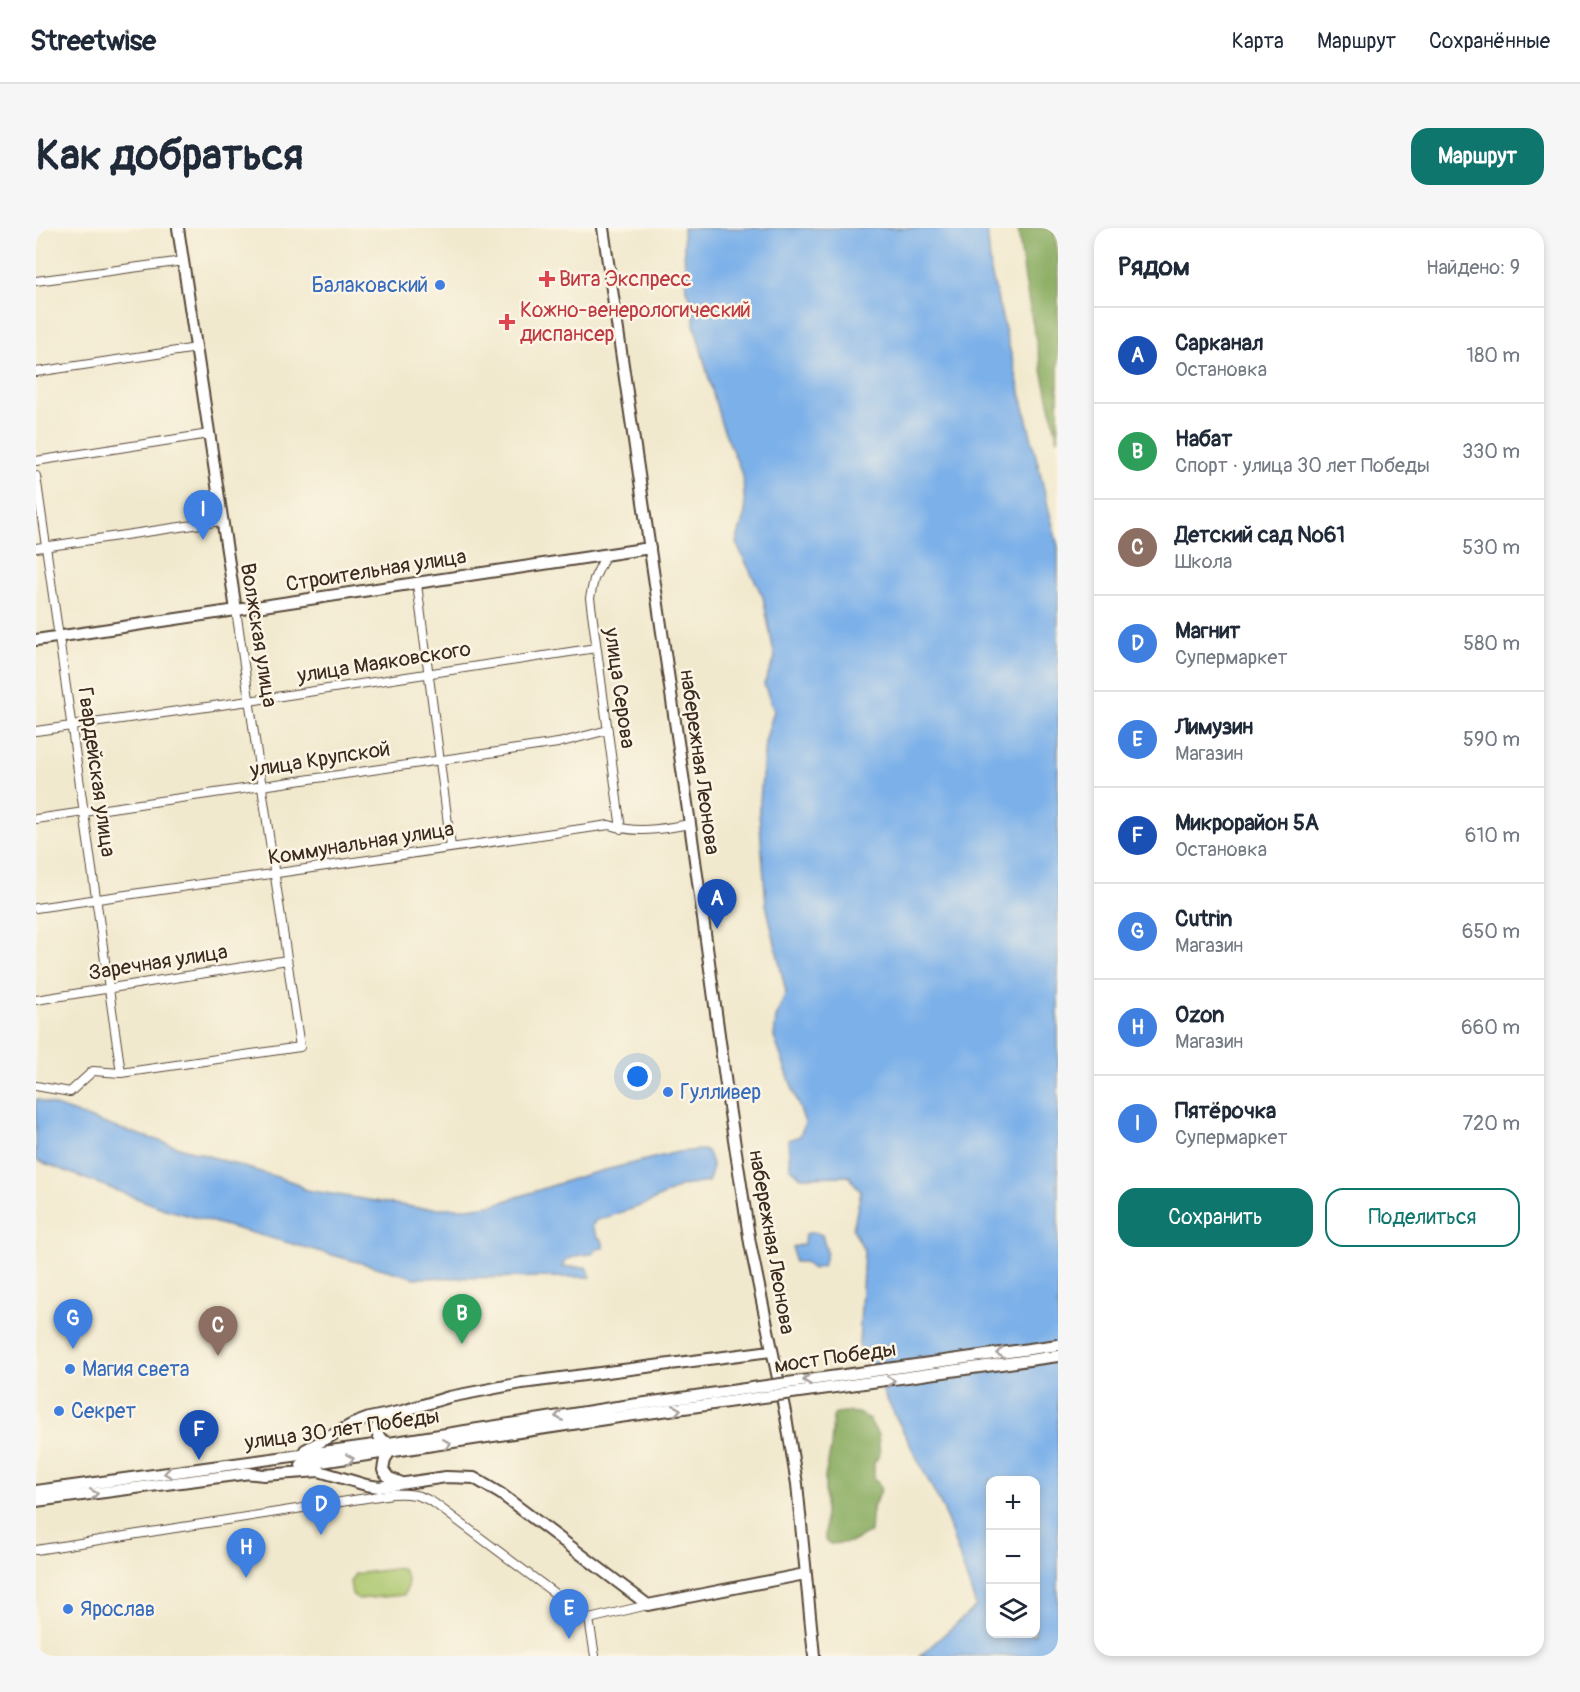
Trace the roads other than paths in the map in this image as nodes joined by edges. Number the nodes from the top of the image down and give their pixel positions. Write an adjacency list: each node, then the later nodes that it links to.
1 (178, 228): 3 (main road, Волжская улица)
2 (603, 228): 13 (main road, набережная Леонова)
3 (183, 261): 4 (street); 5 (main road, Волжская улица)
4 (36, 281)
5 (197, 348): 6 (street); 7 (main road, Волжская улица)
6 (36, 372)
7 (209, 434): 8 (street); 10 (main road, Волжская улица)
8 (36, 461)
9 (36, 476): 11 (street, Гвардейская улица)
10 (222, 521): 11 (street); 16 (main road, Волжская улица)
11 (45, 546): 12 (street); 17 (street, Гвардейская улица)
12 (36, 548)
13 (650, 548): 14 (main road, Строительная улица); 29 (main road, набережная Леонова)
14 (606, 554): 15 (main road, Строительная улица); 19 (street, улица Серова)
15 (417, 584): 16 (main road, Строительная улица); 20 (street)
16 (236, 610): 17 (main road, Строительная улица); 21 (street, Волжская улица)
17 (59, 637): 18 (main road, Строительная улица); 22 (street, Гвардейская улица)
18 (36, 640)
19 (596, 648): 20 (street, улица Маяковского); 23 (street, улица Серова)
20 (428, 673): 21 (street, улица Маяковского); 25 (street)
21 (249, 701): 22 (street, улица Маяковского); 26 (street, Волжская улица)
22 (73, 725): 24 (street, улица Маяковского); 27 (street, Гвардейская улица)
23 (608, 730): 25 (street, улица Крупской); 30 (street, улица Серова)
24 (36, 731)
25 (439, 760): 26 (street, улица Крупской); 31 (street)
26 (262, 787): 27 (street, улица Крупской); 32 (street, Волжская улица)
27 (85, 812): 28 (street, улица Крупской); 33 (street, Гвардейская улица)
28 (36, 819)
29 (690, 824): 30 (street, Коммунальная улица); 41 (main road, набережная Леонова)
30 (621, 829): 31 (street, Коммунальная улица)
31 (451, 847): 32 (street, Коммунальная улица)
32 (275, 875): 33 (street, Коммунальная улица); 35 (street, Волжская улица)
33 (97, 899): 34 (street, Коммунальная улица); 36 (street, Гвардейская улица)
34 (36, 908)
35 (287, 960): 36 (street, Заречная улица); 38 (street, Волжская улица)
36 (110, 987): 37 (street, Заречная улица); 38 (street, Гвардейская улица)
37 (36, 1000)
38 (121, 1073): 39 (street)
39 (36, 1086)
40 (1058, 1345): 43 (main road, мост Победы, one-way to 43, bridge)
41 (771, 1351): 44 (main road, улица 30 лет Победы); 52 (main road, набережная Леонова)
42 (1058, 1356): 43 (main road, one-way to 42, bridge)
43 (618, 1412): 45 (main road, улица 30 лет Победы)
44 (392, 1414): 45 (main road); 46 (main road, улица 30 лет Победы)
45 (389, 1448): 46 (main road, улица 30 лет Победы); 47 (main road, one-way to 45); 48 (main road)
46 (288, 1456): 49 (main road, улица 30 лет Победы, one-way to 49)
47 (244, 1473): 48 (main road); 50 (main road, one-way to 47)
48 (403, 1483): 53 (main road)
49 (36, 1491)
50 (36, 1501)
51 (36, 1550): 54 (street)
52 (805, 1574): 53 (main road); 56 (main road, набережная Леонова)
53 (648, 1605): 54 (street)
54 (589, 1619): 55 (street)
55 (595, 1656)
56 (814, 1656)

